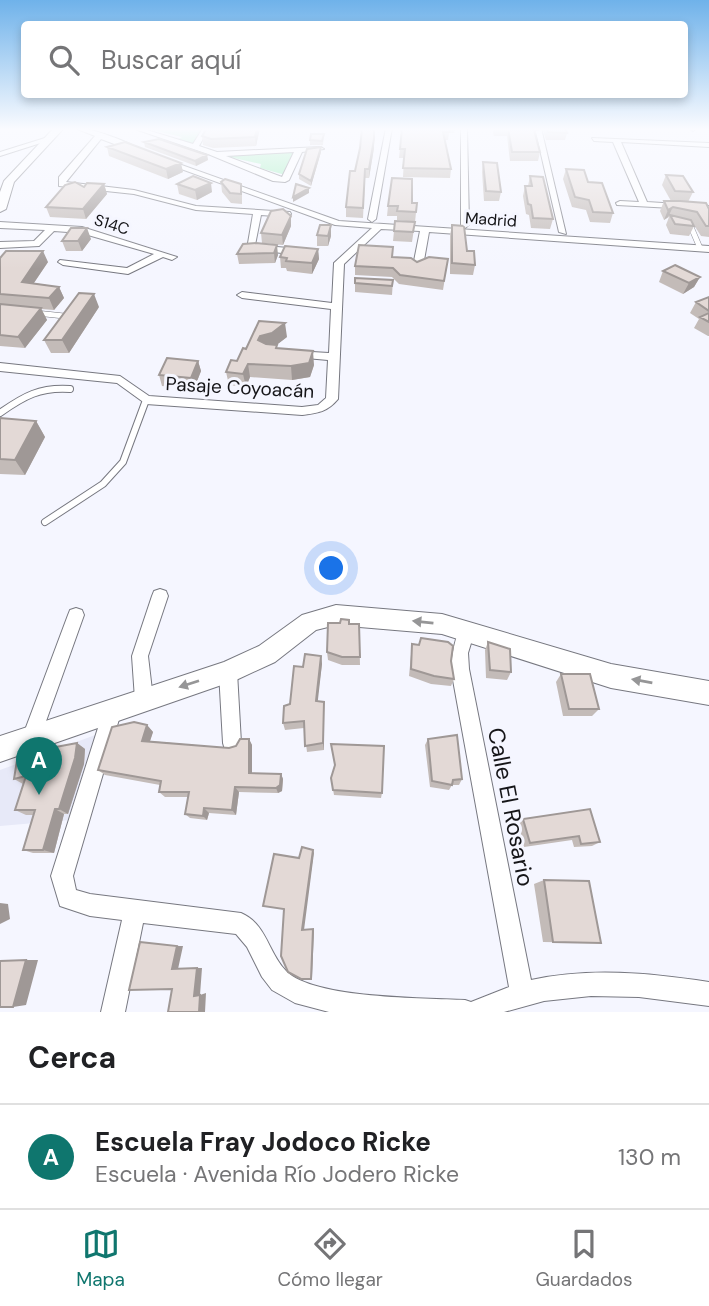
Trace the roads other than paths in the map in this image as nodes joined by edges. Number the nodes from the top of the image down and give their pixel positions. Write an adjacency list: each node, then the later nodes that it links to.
1 (14, 175): 13 (street)
2 (65, 175): 14 (street)
3 (207, 175): 16 (street, Madrid)
4 (266, 175): 5 (street)
5 (291, 175)
6 (382, 175): 16 (street)
7 (464, 175): 19 (street)
8 (550, 175): 22 (street)
9 (631, 175): 11 (street)
10 (620, 203): 11 (street)
11 (644, 204): 12 (street)
12 (709, 208)
13 (0, 209)
14 (257, 214): 15 (street); 25 (street)
15 (287, 214)
16 (376, 222): 21 (street, Madrid); 31 (street, Pasaje Coyoacán)
17 (676, 222): 24 (lane)
18 (0, 225): 20 (street, S14C)
19 (465, 225)
20 (53, 228): 23 (street); 26 (street, S14C)
21 (425, 229): 24 (street, Madrid); 29 (street)
22 (563, 232)
23 (0, 245)
24 (705, 248)
25 (299, 252)
26 (162, 254): 27 (street, S14C); 28 (street)
27 (172, 257)
28 (63, 262)
29 (418, 265)
30 (242, 295): 31 (street)
31 (336, 307): 35 (street, Pasaje Coyoacán)
32 (26, 312): 33 (lane)
33 (60, 329)
34 (283, 353): 35 (street)
35 (334, 357): 38 (street, Pasaje Coyoacán)
36 (0, 367): 38 (street, Pasaje Coyoacán)
37 (69, 389): 39 (lane)
38 (146, 400): 40 (lane)
39 (0, 413)
40 (45, 522)
41 (160, 596): 46 (street)
42 (76, 615): 48 (street)
43 (467, 630): 44 (street, one-way to 44); 45 (street, one-way to 43); 52 (street, Calle El Rosario)
44 (228, 671): 46 (street, one-way to 46); 49 (street)
45 (709, 693)
46 (144, 699): 47 (street)
47 (113, 709): 48 (street); 51 (street)
48 (31, 738): 50 (street)
49 (232, 743)
50 (0, 749)
51 (135, 909): 54 (street); 55 (street)
52 (522, 994): 53 (street); 56 (street)
53 (709, 994)
54 (113, 1012)
55 (465, 1012)
56 (476, 1012)

